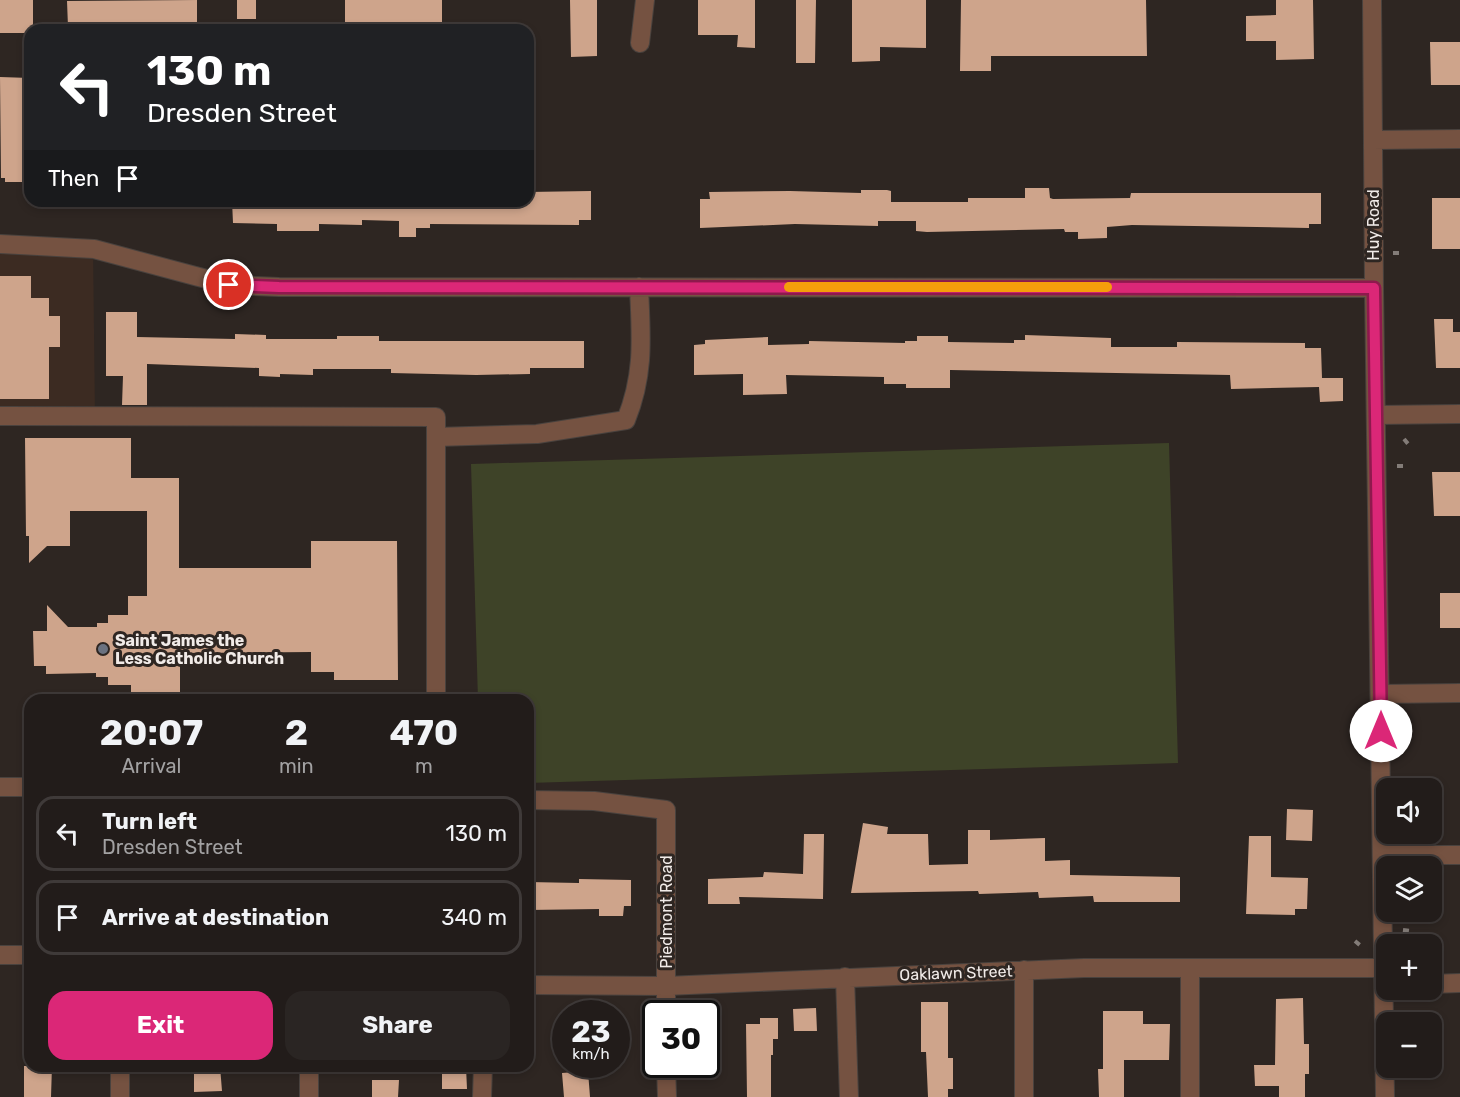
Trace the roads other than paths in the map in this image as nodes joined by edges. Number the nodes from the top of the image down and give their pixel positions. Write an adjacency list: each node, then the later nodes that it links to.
1 (645, 0): 3 (street)
2 (1372, 0): 5 (street, Huy Road)
3 (640, 43)
4 (1460, 139): 5 (street)
5 (1374, 140): 8 (street, Huy Road)
6 (0, 244): 7 (street)
7 (639, 287): 8 (street); 12 (street)
8 (1374, 288): 10 (street, Huy Road)
9 (1460, 414): 10 (street)
10 (1376, 415): 15 (street, Huy Road)
11 (0, 416): 12 (street)
12 (436, 437): 14 (street)
13 (1460, 693): 15 (street)
14 (436, 694)
15 (1381, 694): 19 (street, Huy Road)
16 (0, 787): 17 (street)
17 (24, 787)
18 (534, 800): 31 (street, Piedmont Road)
19 (1382, 855): 20 (street); 21 (street, Huy Road)
20 (1460, 855)
21 (1383, 934)
22 (0, 955): 23 (street)
23 (24, 956)
24 (1190, 968): 25 (street, Oaklawn Street); 26 (street, Oaklawn Street); 44 (street)
25 (1376, 968)
26 (1024, 970): 27 (street, Oaklawn Street); 43 (street)
27 (845, 977): 31 (street, Oaklawn Street); 42 (street)
28 (1460, 983): 29 (street)
29 (1442, 984)
30 (534, 985): 31 (street, Oaklawn Street)
31 (666, 986): 32 (street, Piedmont Road)
32 (666, 1000)
33 (1385, 1000): 45 (street, Huy Road)
34 (120, 1072): 38 (street)
35 (309, 1072): 39 (street)
36 (483, 1072): 40 (street)
37 (666, 1078): 41 (street)
38 (120, 1097)
39 (309, 1097)
40 (482, 1097)
41 (667, 1097)
42 (849, 1097)
43 (1024, 1097)
44 (1190, 1097)
45 (1385, 1097)

